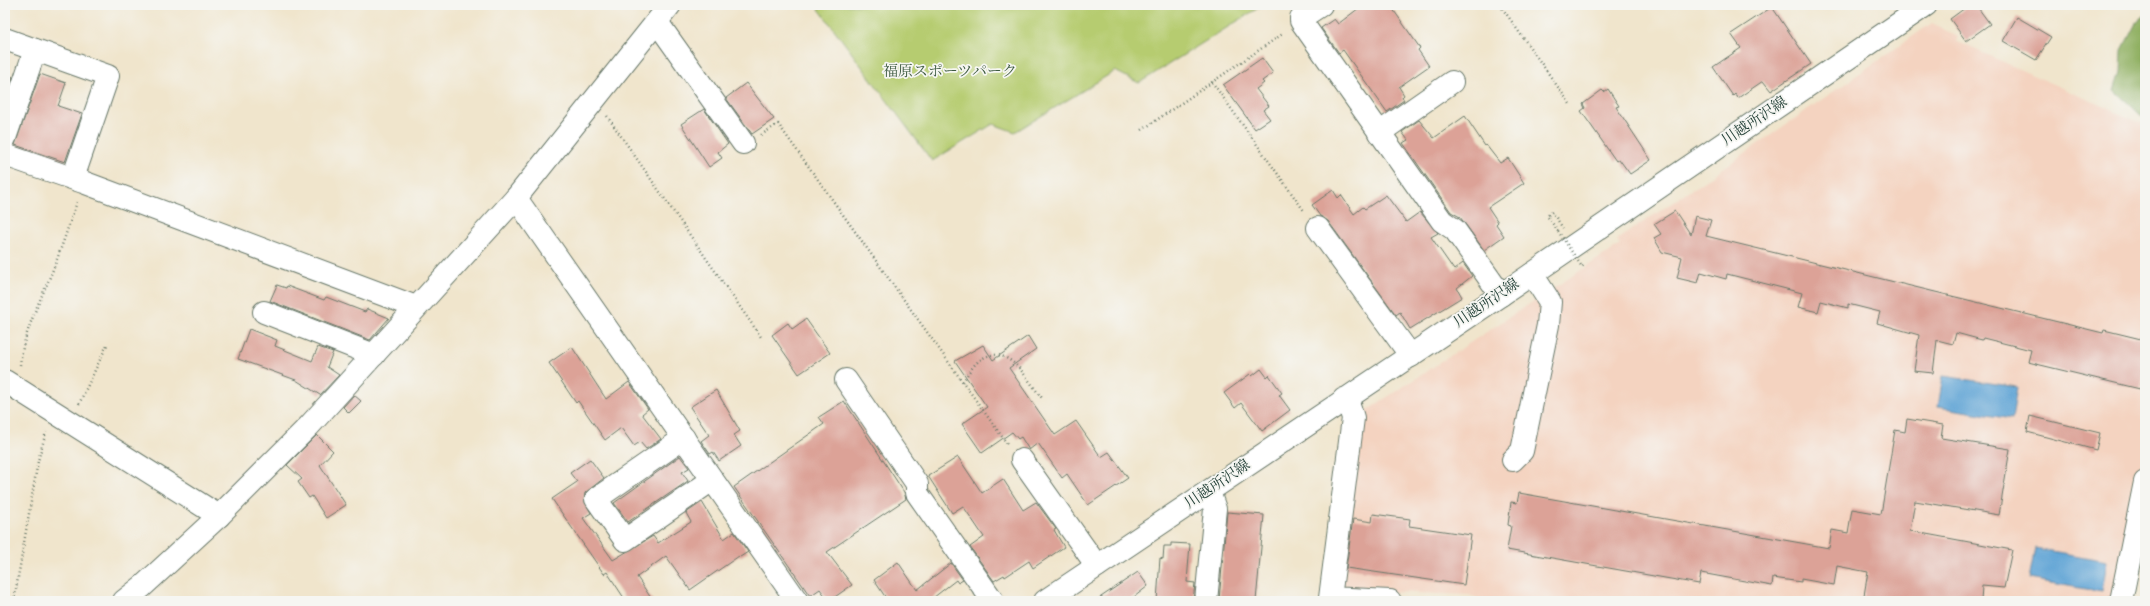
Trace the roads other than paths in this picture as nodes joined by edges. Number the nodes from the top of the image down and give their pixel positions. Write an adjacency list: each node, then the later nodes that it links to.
1 (670, 5): 4 (street)
2 (1321, 5): 8 (street)
3 (1926, 5): 15 (street, 川越所沢線)
4 (656, 22): 10 (street); 13 (street)
5 (5, 39): 6 (street)
6 (35, 50): 9 (street); 12 (street)
7 (1452, 82): 8 (street)
8 (1379, 133): 16 (street)
9 (5, 138)
10 (743, 143)
11 (5, 155): 12 (street)
12 (78, 180): 17 (street)
13 (516, 198): 17 (street); 24 (street)
14 (1318, 228): 20 (street)
15 (1532, 274): 16 (street, 川越所沢線); 26 (street)
16 (1501, 295): 20 (street, 川越所沢線)
17 (416, 308): 19 (street)
18 (264, 312): 19 (street)
19 (374, 355): 30 (street)
20 (1411, 356): 23 (street, 川越所沢線)
21 (846, 380): 34 (street)
22 (12, 385): 30 (street)
23 (1344, 400): 29 (street, 川越所沢線); 37 (street)
24 (684, 438): 27 (street); 27 (street)
25 (1022, 460): 31 (street)
26 (1513, 460)
27 (712, 480): 33 (street)
28 (2145, 482): 38 (street)
29 (1209, 492): 31 (street, 川越所沢線); 36 (street)
30 (219, 516): 32 (street)
31 (1097, 566): 35 (street, 川越所沢線)
32 (124, 601)
33 (797, 601)
34 (993, 601)
35 (1045, 601)
36 (1206, 601)
37 (1390, 601)
38 (2122, 601)

